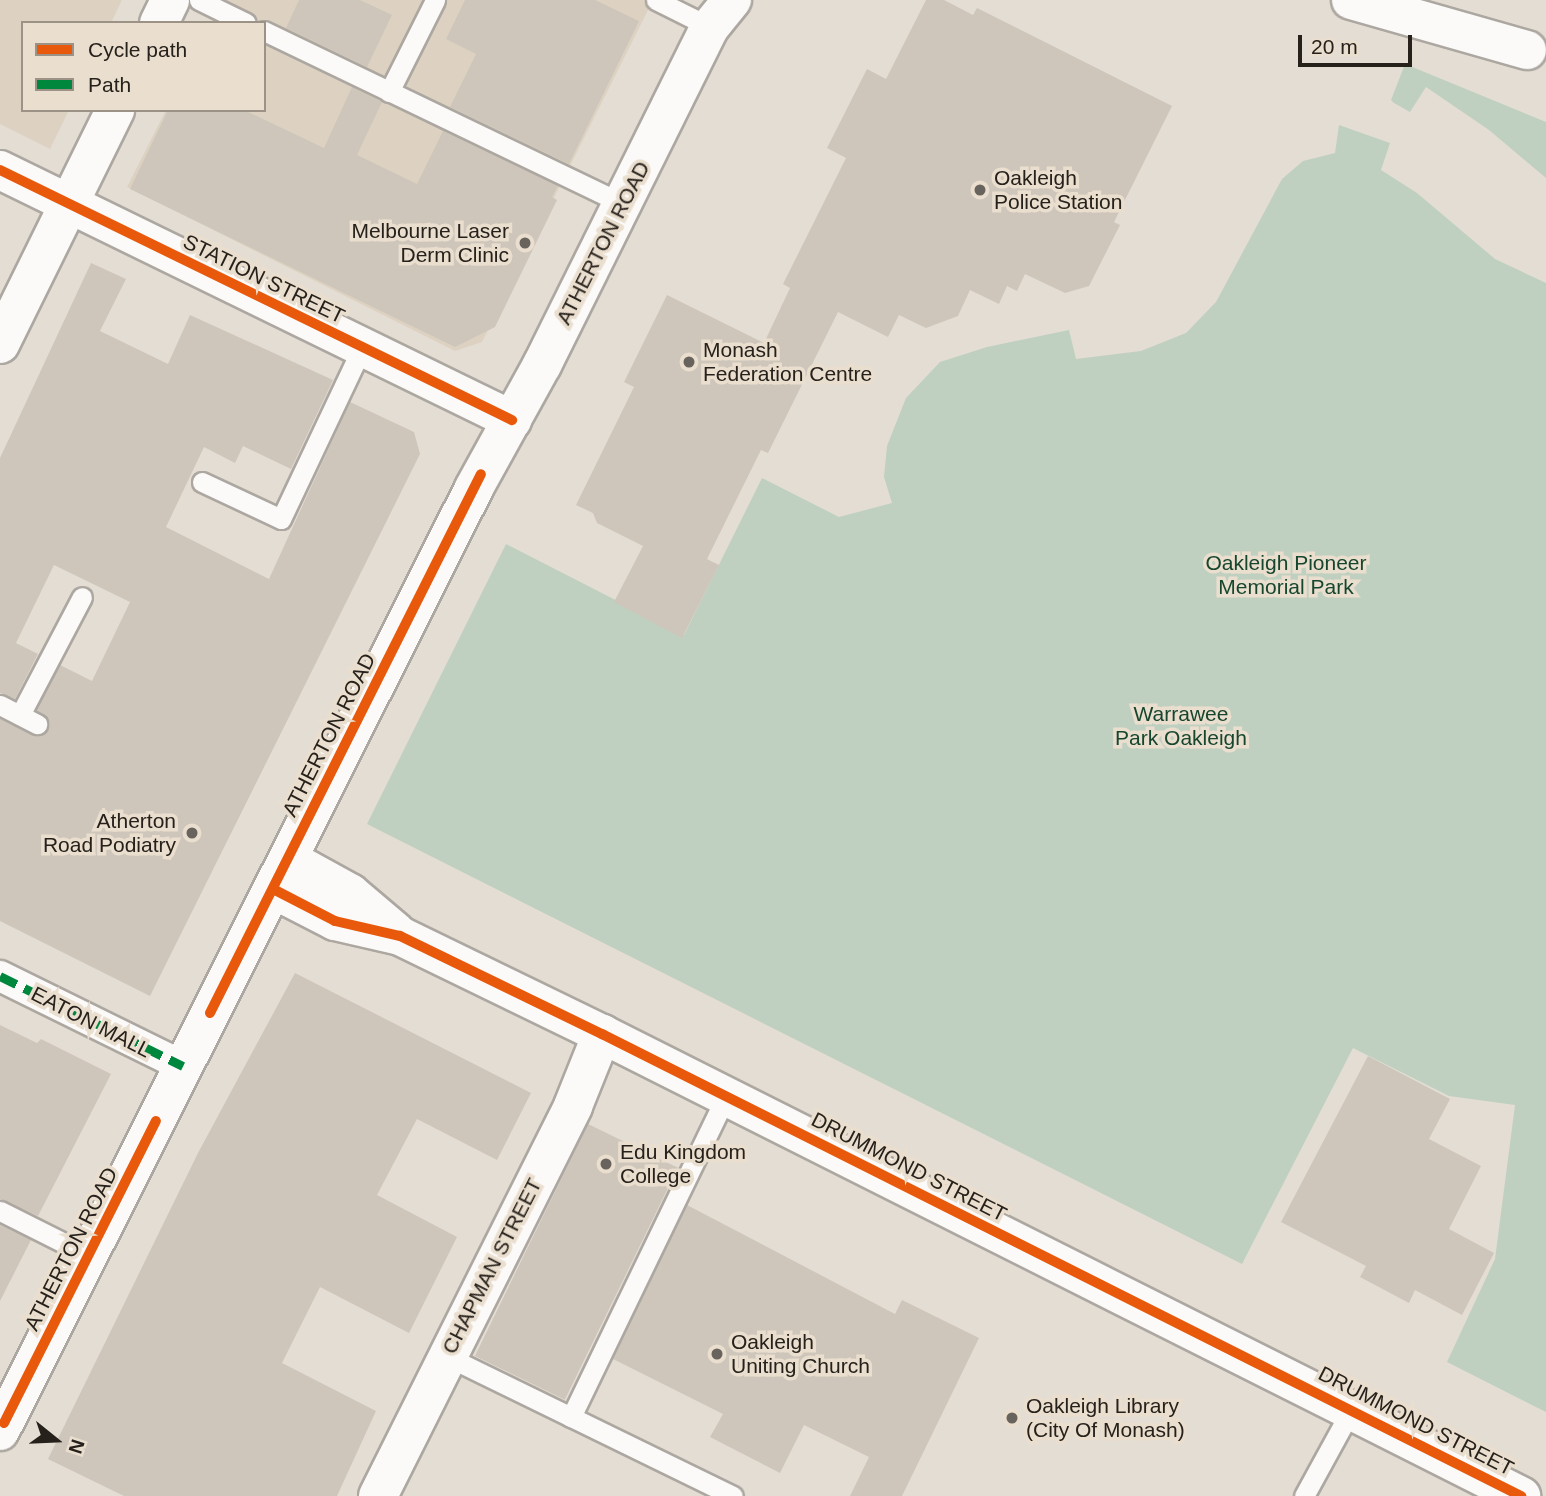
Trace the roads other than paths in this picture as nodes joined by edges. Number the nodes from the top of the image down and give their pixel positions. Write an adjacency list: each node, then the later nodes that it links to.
1 (170, 0): 8 (main road)
2 (199, 0): 9 (lane)
3 (656, 0): 7 (lane)
4 (1351, 0): 11 (main road)
5 (1446, 0): 11 (main road)
6 (429, 2): 12 (lane)
7 (718, 9): 15 (main road, ATHERTON ROAD)
8 (160, 21)
9 (242, 21)
10 (266, 32): 12 (lane)
11 (1537, 54)
12 (388, 92): 15 (lane)
13 (114, 112): 16 (main road)
14 (0, 170): 16 (main road, STATION STREET)
15 (623, 204): 19 (main road, ATHERTON ROAD)
16 (69, 205): 17 (main road); 18 (main road, STATION STREET)
17 (0, 344)
18 (362, 348): 19 (main road, STATION STREET); 20 (lane)
19 (512, 420): 25 (main road, ATHERTON ROAD)
20 (202, 482)
21 (82, 597): 23 (lane)
22 (0, 705): 23 (lane)
23 (20, 715): 24 (lane)
24 (37, 724)
25 (281, 874): 27 (main road, DRUMMOND STREET); 28 (main road, ATHERTON ROAD)
26 (0, 976): 28 (street, EATON MALL)
27 (602, 1034): 29 (main road, DRUMMOND STREET); 32 (main road, CHAPMAN STREET)
28 (183, 1066): 31 (main road, ATHERTON ROAD)
29 (726, 1096): 33 (main road, DRUMMOND STREET); 34 (lane)
30 (0, 1211): 31 (lane)
31 (90, 1256): 35 (main road, ATHERTON ROAD)
32 (446, 1356): 34 (lane); 36 (main road, CHAPMAN STREET)
33 (1351, 1410): 38 (lane); 39 (main road, DRUMMOND STREET)
34 (571, 1417): 37 (lane)
35 (0, 1431)
36 (378, 1496)
37 (733, 1496)
38 (1304, 1496)
39 (1521, 1496)

